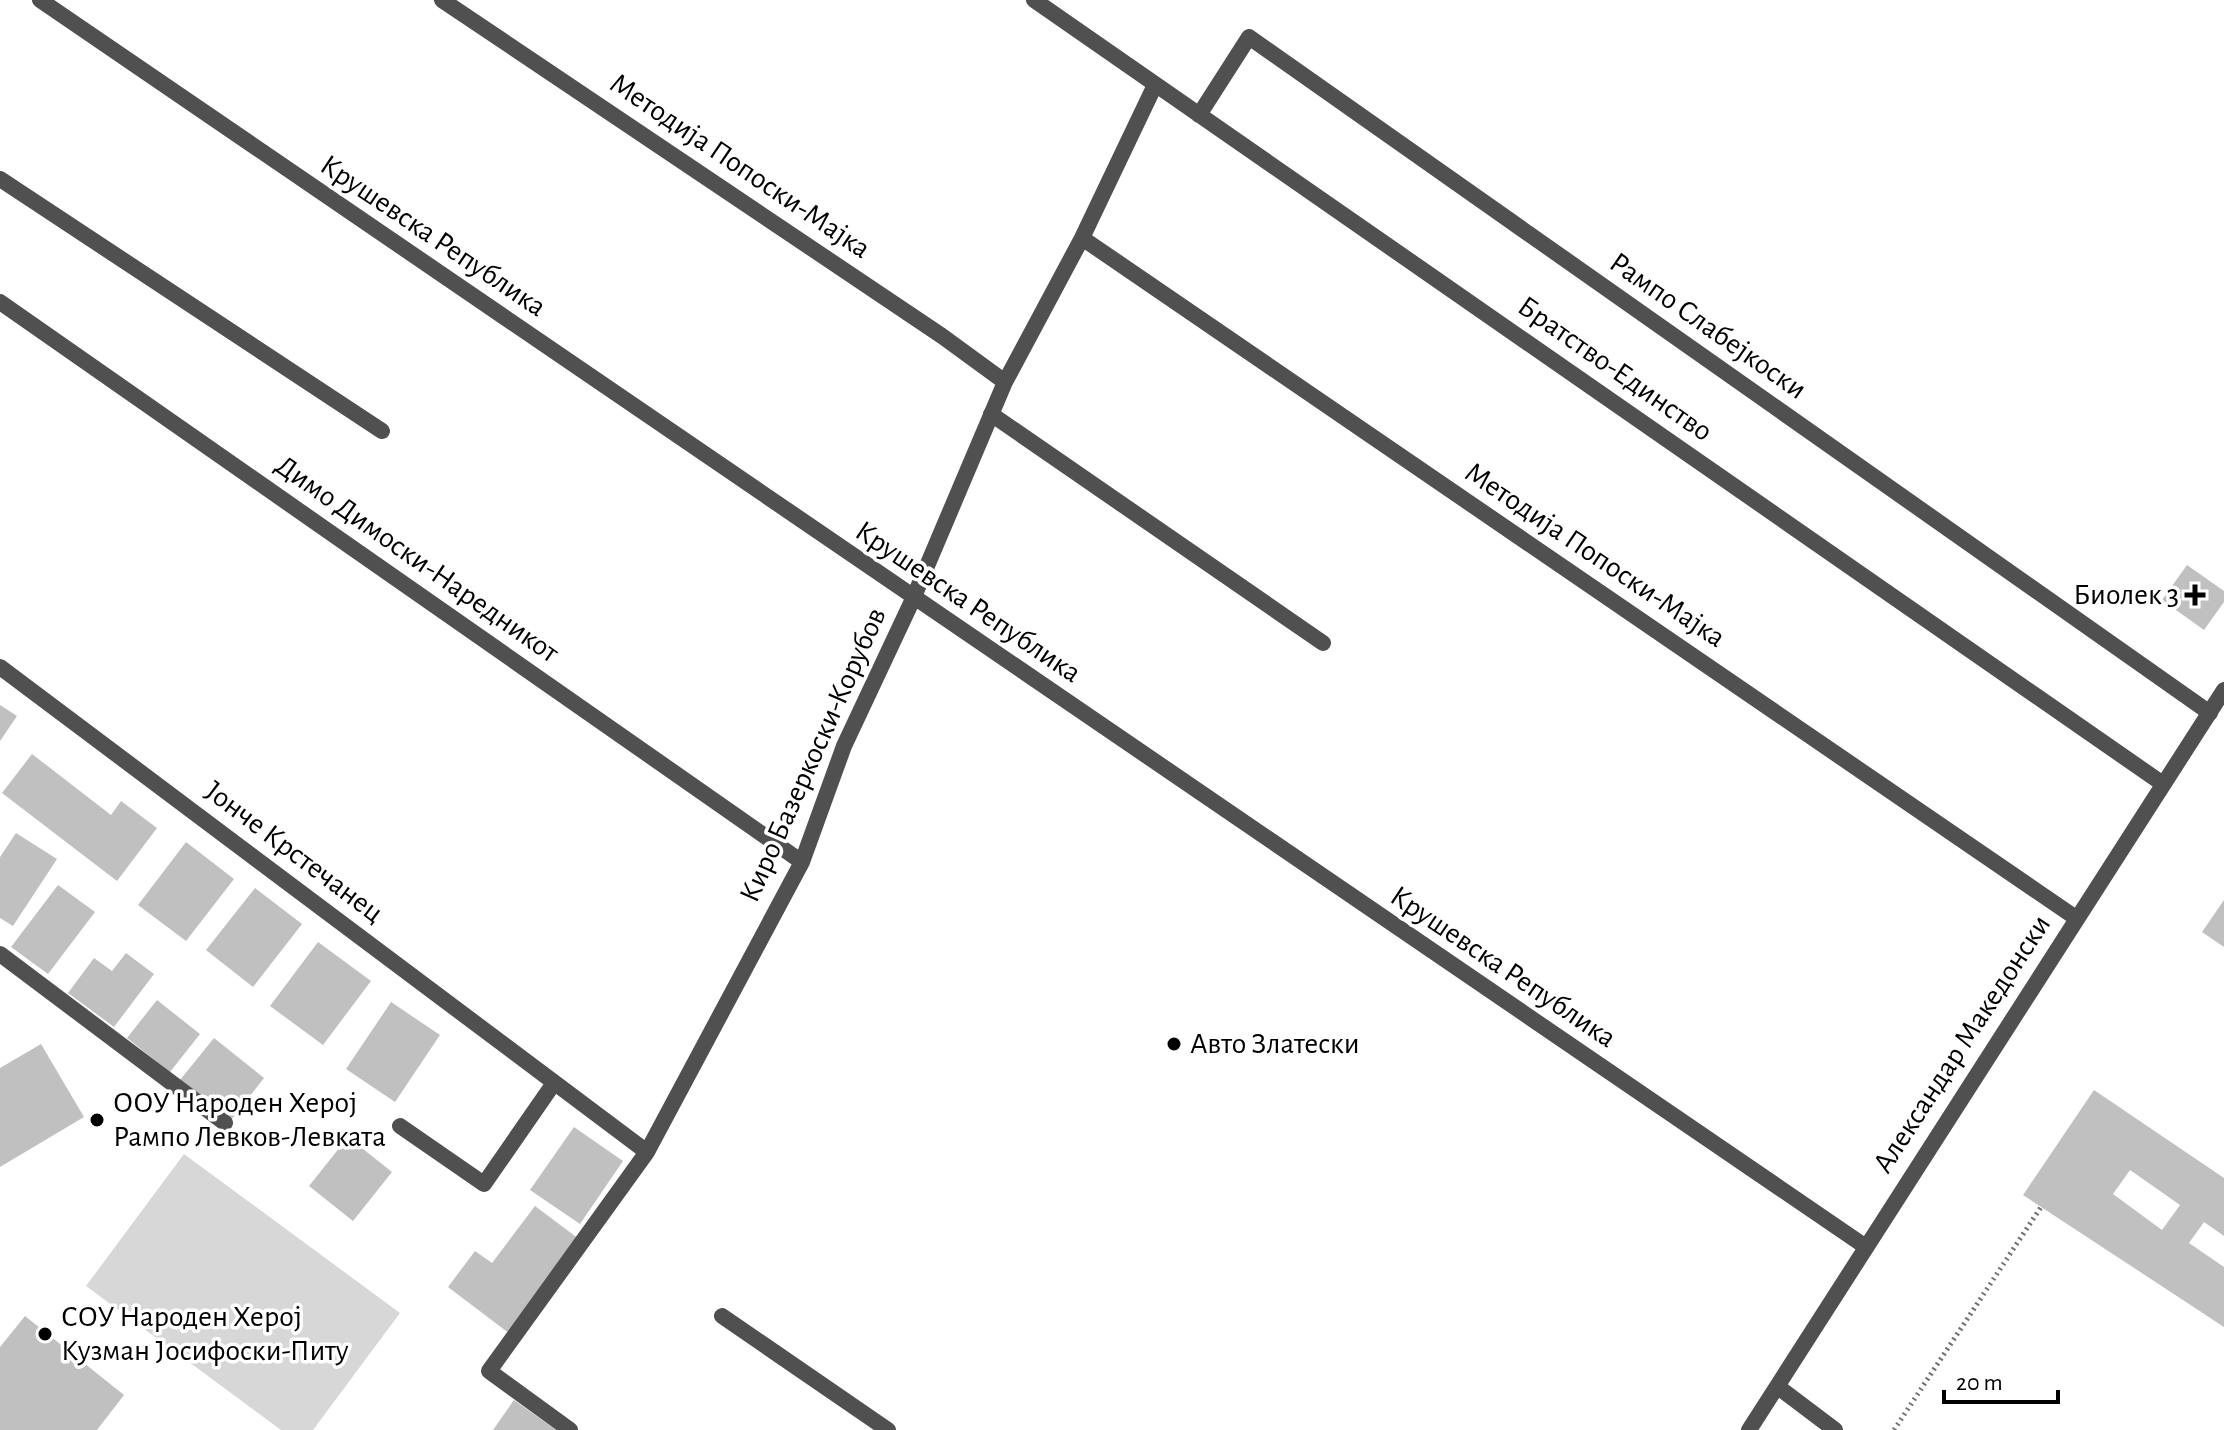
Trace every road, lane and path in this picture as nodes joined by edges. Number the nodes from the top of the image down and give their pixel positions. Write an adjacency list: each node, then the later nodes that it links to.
1 (40, 0): 12 (street, Крушевска Република)
2 (442, 0): 9 (street, Методија Попоски-Мајка)
3 (1034, 0): 4 (street, Братство-Единство)
4 (1155, 85): 5 (street, Братство-Единство); 7 (street, Киро Базеркоски-Корубов)
5 (1199, 115): 16 (street, Рампо Слабејкоски); 17 (street, Братство-Единство)
6 (0, 179): 11 (street)
7 (1082, 238): 9 (street, Киро Базеркоски-Корубов); 19 (street, Методија Попоски-Мајка)
8 (0, 302): 18 (street, Димо Димоски-Наредникот)
9 (1005, 382): 10 (street, Киро Базеркоски-Корубов)
10 (991, 414): 12 (street, Киро Базеркоски-Корубов); 13 (street)
11 (382, 431)
12 (913, 599): 18 (street, Киро Базеркоски-Корубов); 26 (street, Крушевска Република)
13 (1323, 643)
14 (0, 667): 21 (street, Јонче Крстечанец)
15 (2224, 690): 16 (street, Александар Македонски)
16 (2210, 713): 17 (street, Александар Македонски)
17 (2163, 784): 19 (street, Александар Македонски)
18 (802, 862): 24 (street, Киро Базеркоски-Корубов)
19 (2076, 918): 26 (street, Александар Македонски)
20 (0, 954): 22 (street)
21 (554, 1083): 23 (street); 24 (street, Јонче Крстечанец)
22 (225, 1123)
23 (400, 1126)
24 (647, 1152): 30 (street, Киро Базеркоски-Корубов)
25 (2041, 1207): 33 (path)
26 (1866, 1247): 28 (street, Александар Македонски)
27 (722, 1316): 31 (street)
28 (1778, 1387): 29 (street, Александар Македонски); 32 (street)
29 (1751, 1429)
30 (570, 1430)
31 (888, 1430)
32 (1835, 1430)
33 (1894, 1430)

